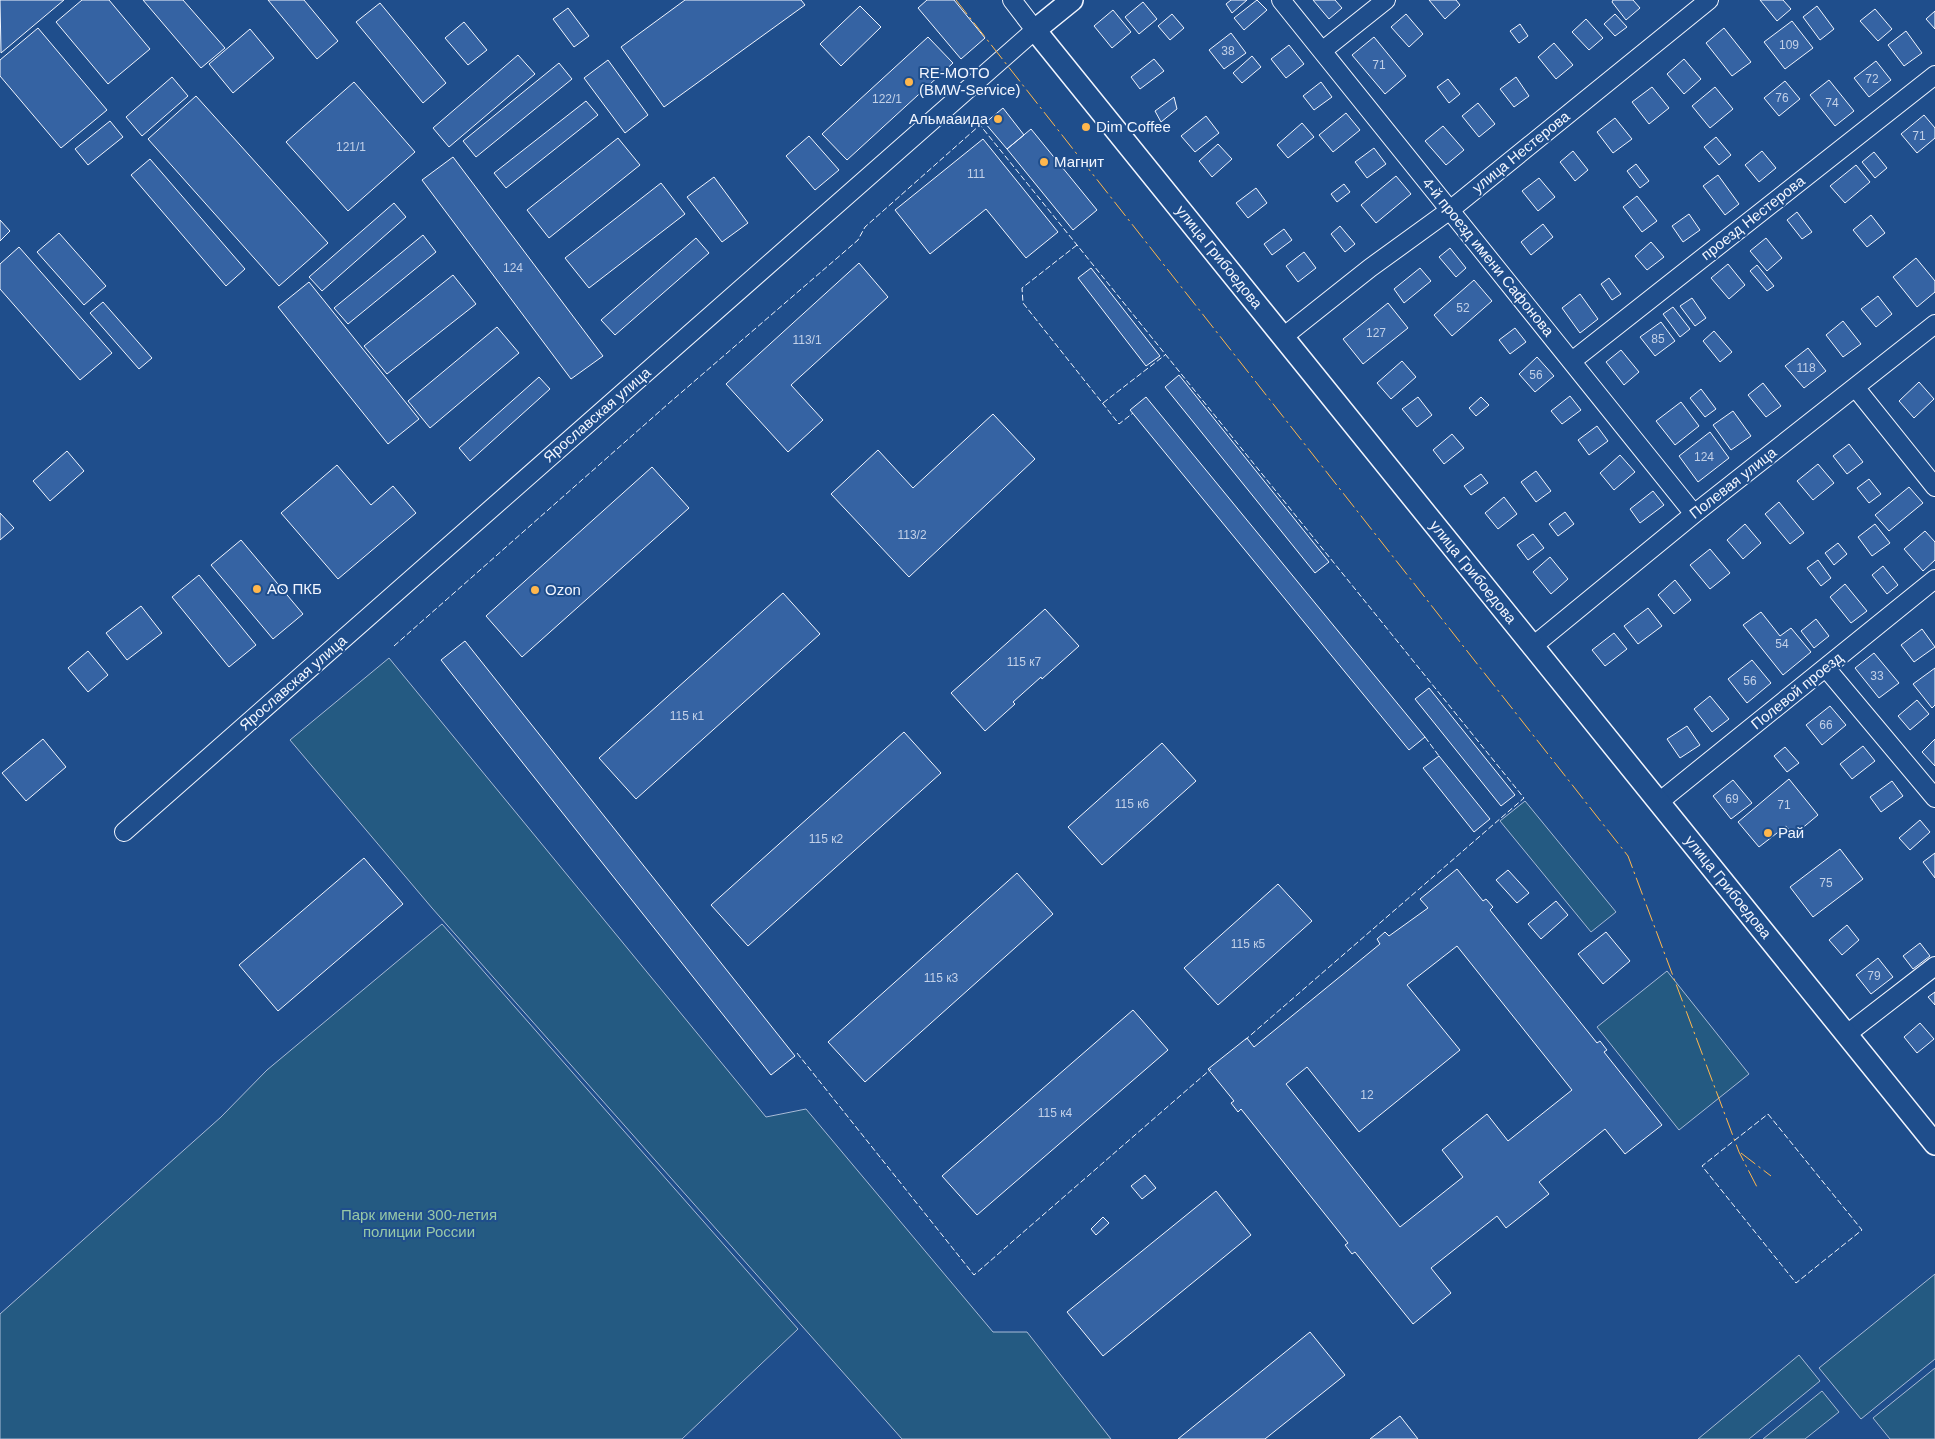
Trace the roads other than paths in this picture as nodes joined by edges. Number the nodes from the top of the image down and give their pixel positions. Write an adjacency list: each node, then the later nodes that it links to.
1 (1012, 0): 6 (street, улица Грибоедова)
2 (1072, 0): 6 (street, Ярославская улица)
3 (1281, 0): 7 (street, 4-й проезд имени Сафонова)
4 (1386, 0): 7 (street)
5 (1709, 0): 9 (street, улица Нестерова)
6 (1036, 30): 11 (street, улица Грибоедова); 21 (street, Ярославская улица)
7 (1322, 51): 9 (street, 4-й проезд имени Сафонова)
8 (1935, 75): 12 (street, проезд Нестерова)
9 (1450, 210): 11 (street, улица Нестерова); 12 (street, 4-й проезд имени Сафонова)
10 (1935, 324): 13 (street, Полевая улица)
11 (1283, 337): 17 (street, улица Грибоедова)
12 (1572, 361): 15 (street, 4-й проезд имени Сафонова)
13 (1855, 387): 14 (street); 15 (street, Полевая улица)
14 (1935, 488)
15 (1694, 514): 17 (street, Полевая улица)
16 (1935, 579): 18 (street, Полевой проезд)
17 (1533, 646): 20 (street, улица Грибоедова)
18 (1826, 668): 19 (street); 20 (street, Полевой проезд)
19 (1935, 798)
20 (1659, 802): 23 (street, улица Грибоедова)
21 (124, 832)
22 (1935, 966): 23 (street)
23 (1846, 1034): 24 (street, улица Грибоедова)
24 (1935, 1144)

